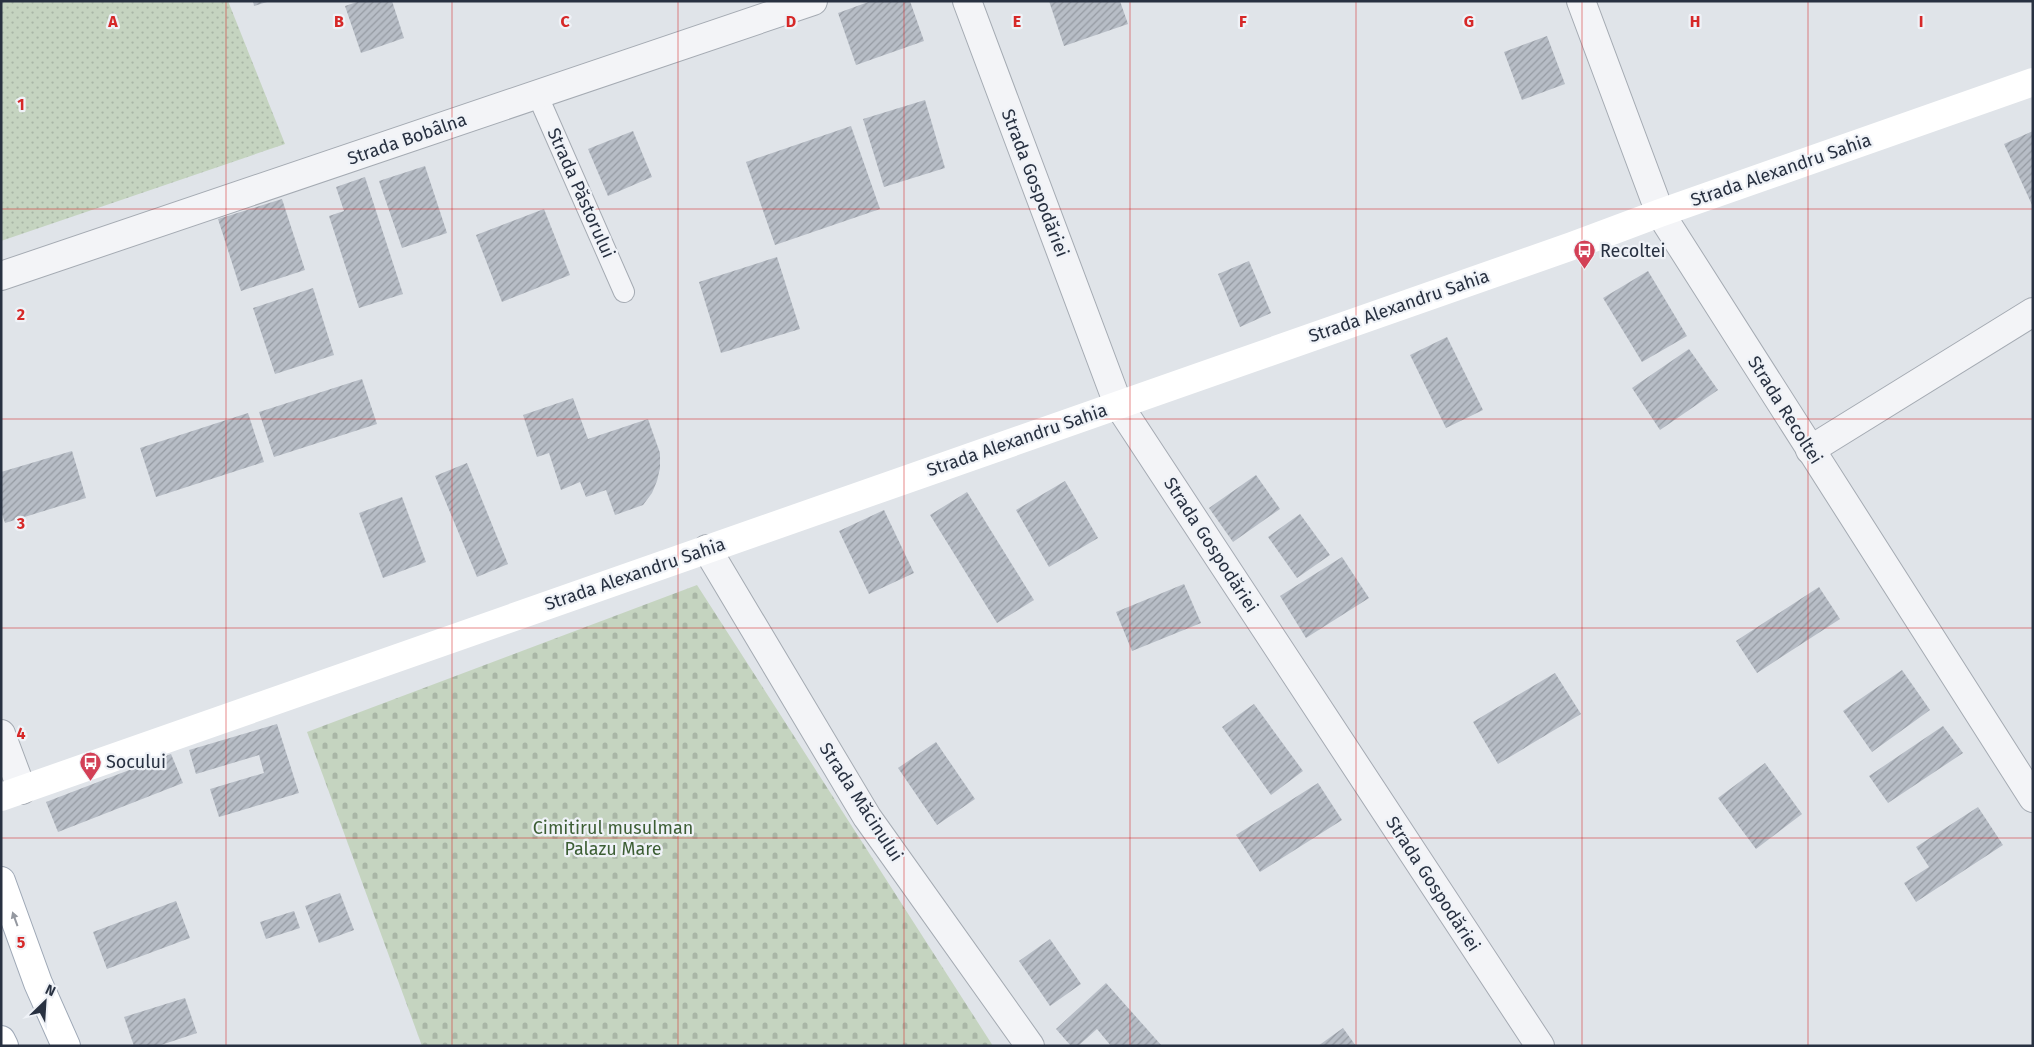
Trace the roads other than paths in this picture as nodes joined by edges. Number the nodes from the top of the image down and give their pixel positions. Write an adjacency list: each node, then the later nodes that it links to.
1 (812, 1): 5 (street, Strada Bobâlna)
2 (967, 1): 10 (street, Strada Gospodăriei)
3 (1581, 1): 6 (street, Strada Recoltei)
4 (2033, 82): 6 (street, Strada Alexandru Sahia)
5 (537, 94): 7 (street, Strada Bobâlna); 8 (lane, Strada Păstorului)
6 (1660, 213): 10 (street, Strada Alexandru Sahia); 11 (street, Strada Recoltei)
7 (1, 276)
8 (624, 292)
9 (2033, 312): 11 (street)
10 (1118, 404): 12 (street, Strada Alexandru Sahia); 21 (street, Strada Gospodăriei)
11 (1810, 450): 15 (street, Strada Recoltei)
12 (707, 549): 14 (street, Strada Alexandru Sahia); 20 (street, Strada Măcinului)
13 (1, 734): 14 (street)
14 (12, 793)
15 (2033, 798)
16 (1, 880): 19 (street, one-way to 16)
17 (1, 1040): 18 (street)
18 (4, 1046)
19 (66, 1046)
20 (1030, 1046)
21 (1540, 1046)

